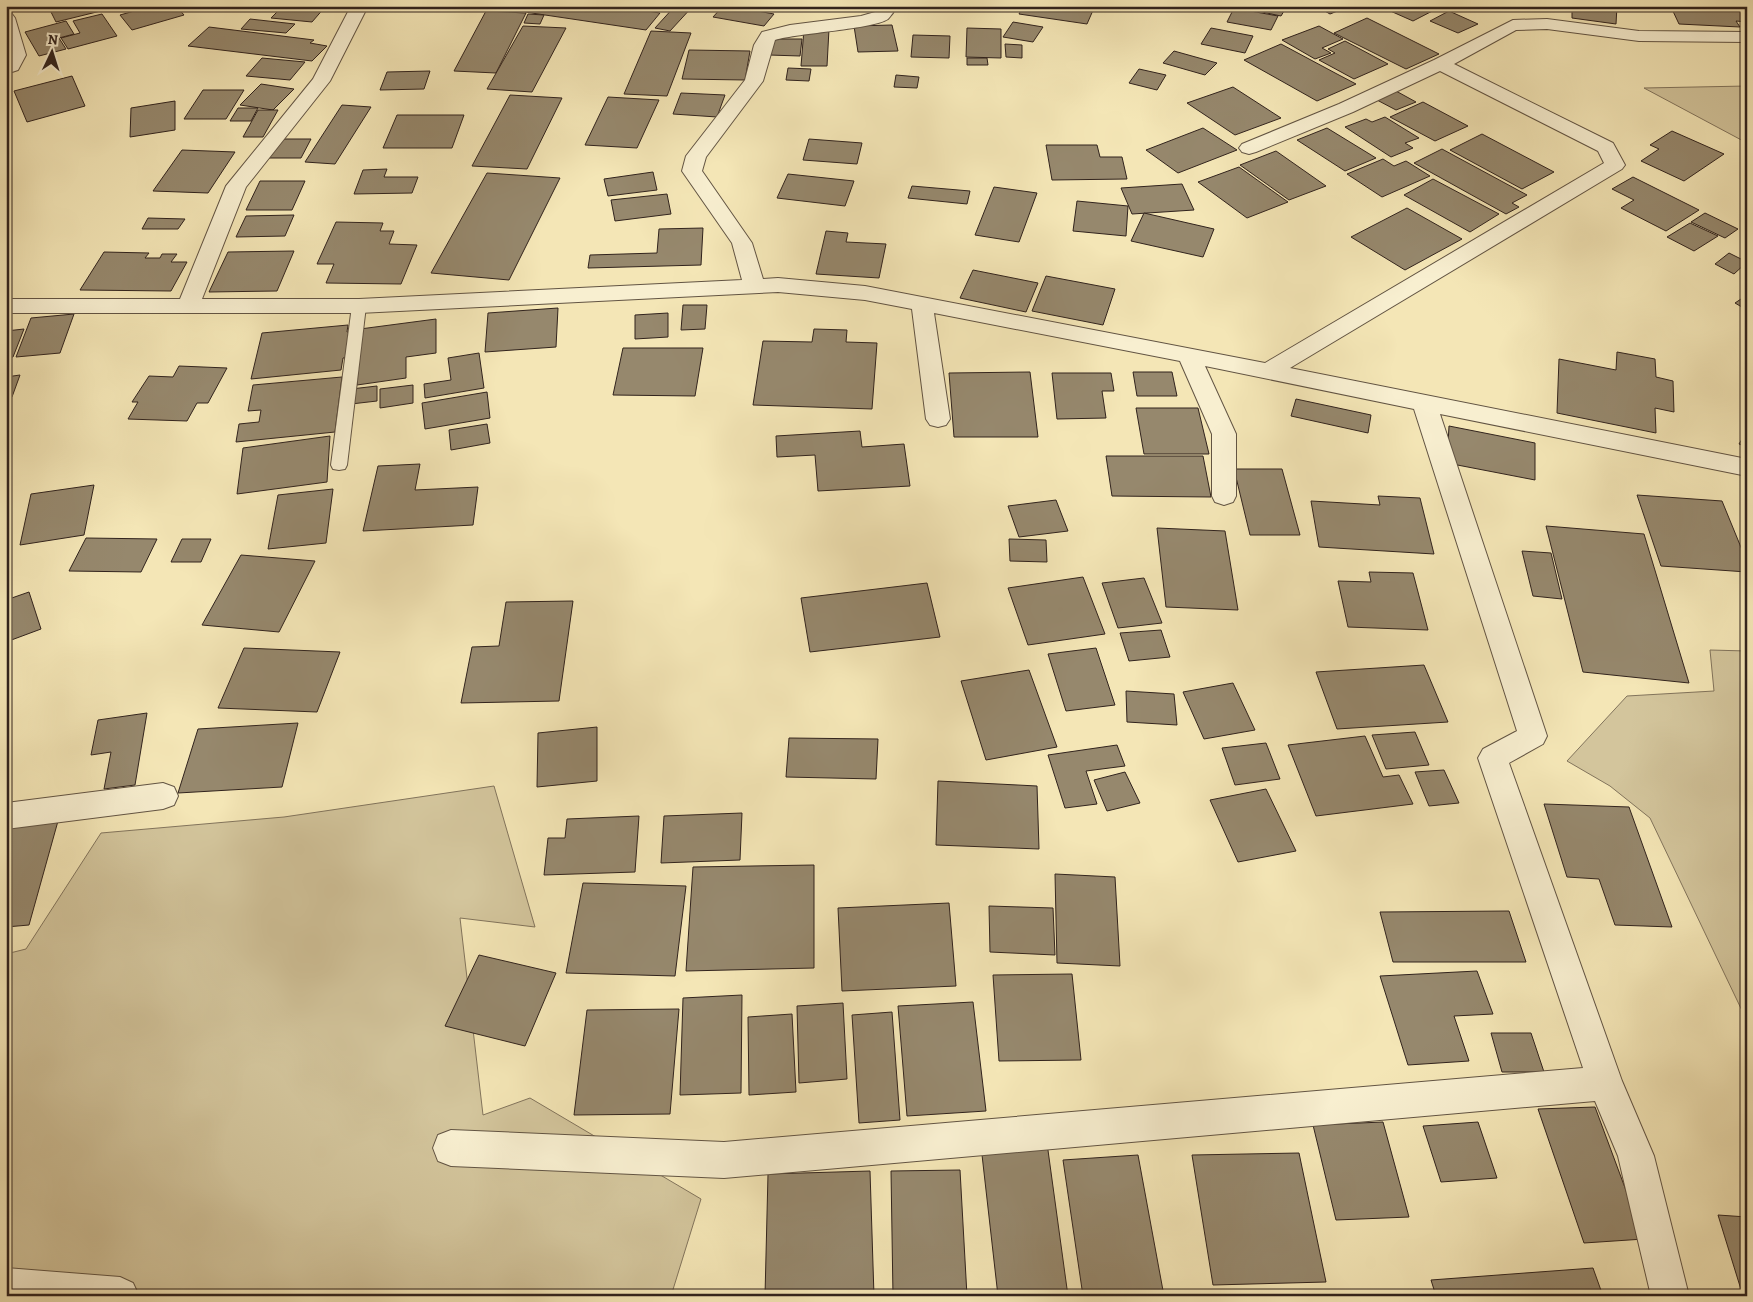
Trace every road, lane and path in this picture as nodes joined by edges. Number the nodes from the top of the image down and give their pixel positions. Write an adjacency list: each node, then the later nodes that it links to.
1 (360, 6): 10 (street)
2 (889, 6): 8 (street)
3 (6, 18): 6 (street)
4 (1747, 37): 5 (street)
5 (1440, 64): 7 (street); 14 (street)
6 (6, 69)
7 (1248, 148)
8 (754, 286): 9 (street); 12 (street)
9 (922, 303): 13 (street); 16 (street)
10 (189, 305): 11 (street); 12 (street)
11 (6, 306)
12 (359, 306): 17 (lane)
13 (1189, 355): 14 (street); 19 (street)
14 (1269, 371): 15 (street)
15 (1424, 402): 18 (street); 22 (street)
16 (938, 419)
17 (340, 465)
18 (1747, 468)
19 (1224, 496)
20 (163, 796): 21 (street)
21 (6, 816)
22 (1605, 1083): 23 (street); 26 (street)
23 (451, 1148)
24 (6, 1287): 25 (street)
25 (120, 1296)
26 (1670, 1296)

